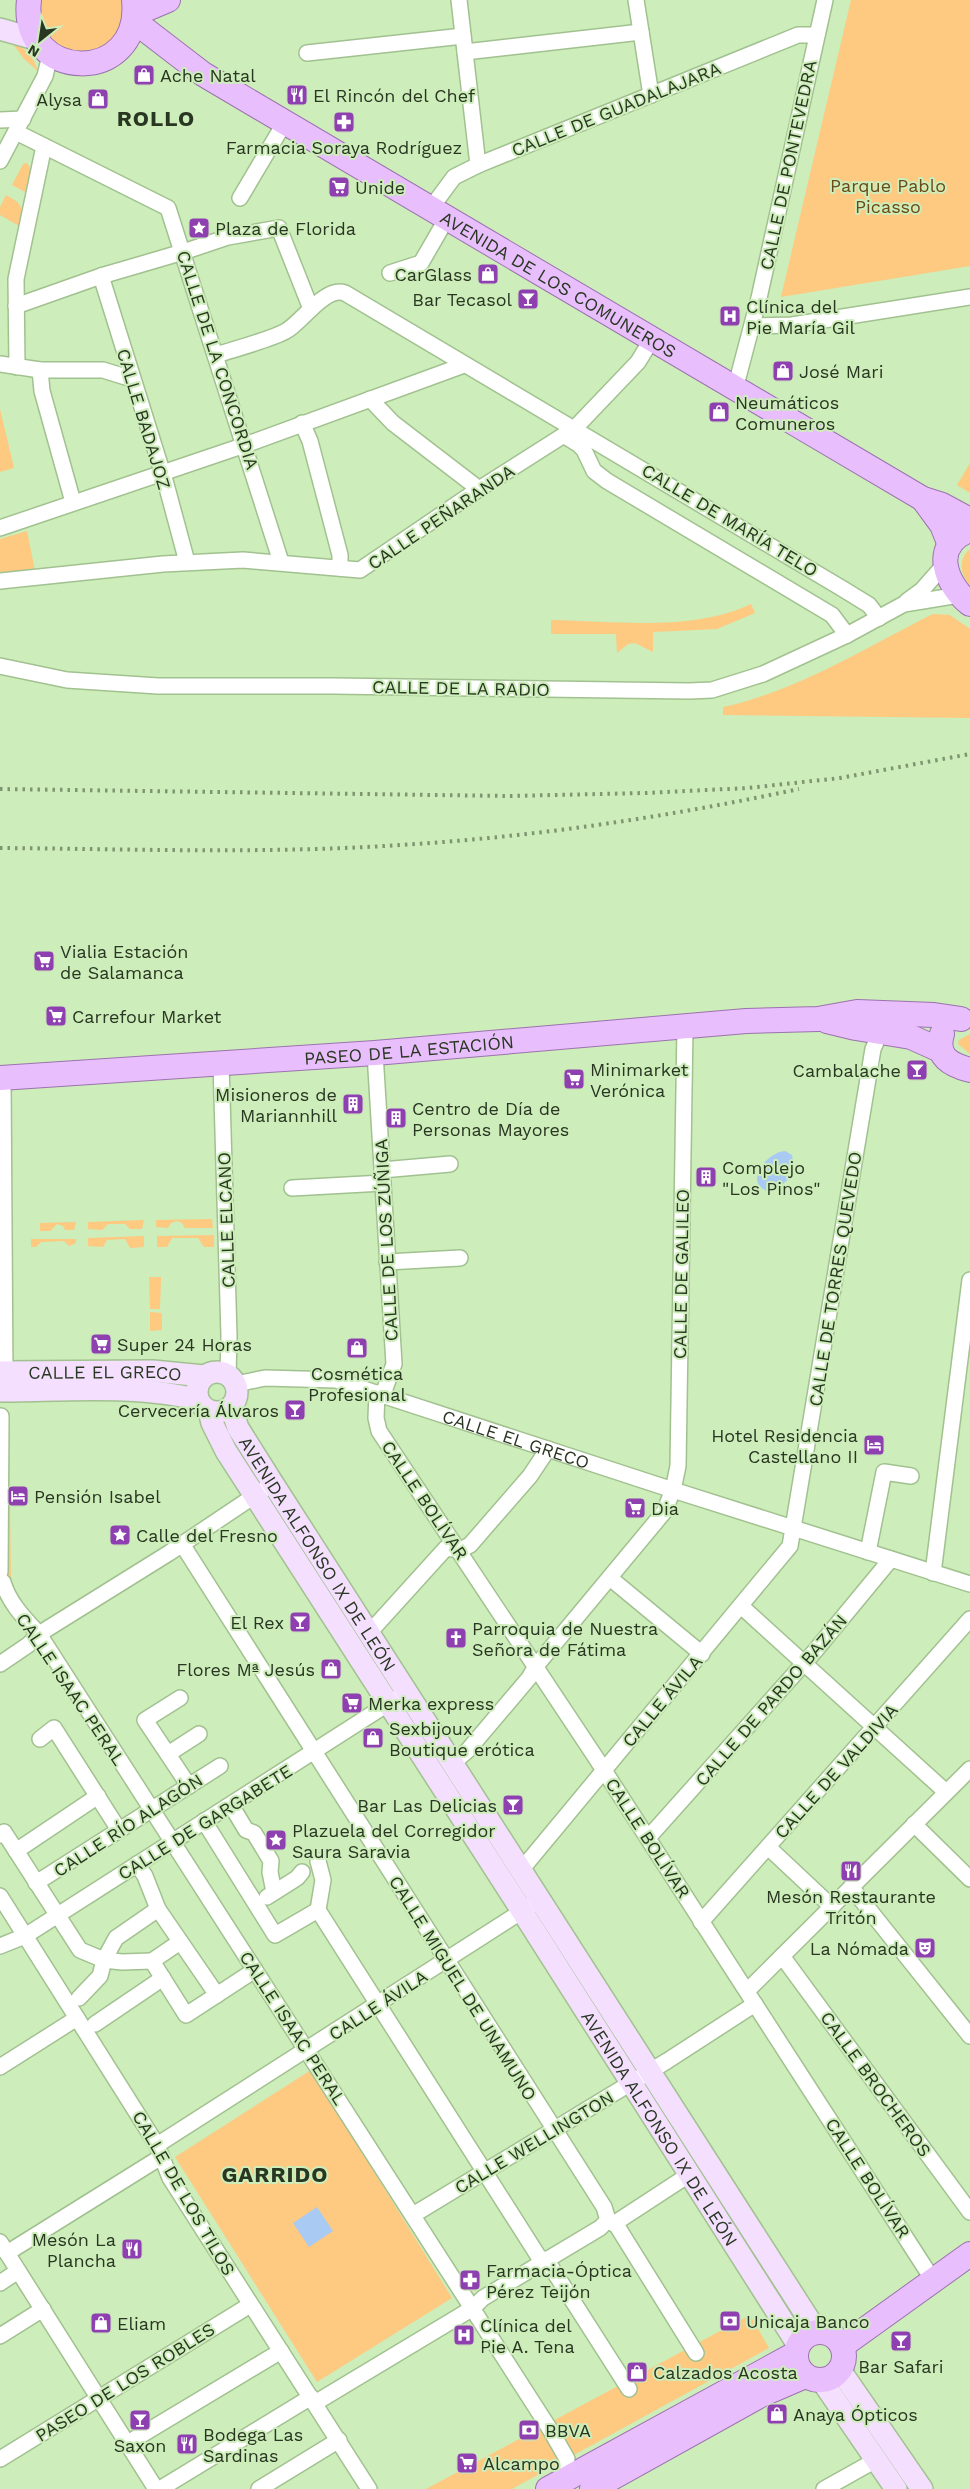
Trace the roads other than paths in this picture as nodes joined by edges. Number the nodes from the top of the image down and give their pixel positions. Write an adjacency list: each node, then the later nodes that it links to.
1 (458, 0): 11 (street)
2 (636, 0): 9 (street)
3 (825, 0): 10 (street, CALLE DE PONTEVEDRA)
4 (164, 1): 6 (main road); 12 (street)
5 (28, 5): 7 (main road); 13 (main road)
6 (134, 12): 12 (main road, AVENIDA DE LOS COMUNEROS); 14 (main road)
7 (0, 23)
8 (0, 29): 13 (main road)
9 (641, 32): 15 (street); 18 (street)
10 (817, 35): 18 (street, CALLE DE GUADALAJARA); 33 (street, CALLE DE PONTEVEDRA)
11 (463, 36): 15 (street); 16 (street)
12 (156, 39): 17 (main road, AVENIDA DE LOS COMUNEROS)
13 (43, 47): 14 (main road); 21 (street)
14 (121, 47): 17 (main road, AVENIDA DE LOS COMUNEROS)
15 (465, 52): 24 (street)
16 (308, 53)
17 (194, 68): 20 (main road, AVENIDA DE LOS COMUNEROS)
18 (651, 95): 24 (street, CALLE DE GUADALAJARA)
19 (0, 120): 21 (street)
20 (285, 122): 25 (street); 26 (main road, AVENIDA DE LOS COMUNEROS)
21 (19, 125): 22 (street, CALLE DE LA CONCORDIA); 23 (street)
22 (44, 146): 27 (street, CALLE DE LA CONCORDIA); 31 (street)
23 (0, 160)
24 (478, 165): 26 (street, CALLE DE GUADALAJARA)
25 (240, 198)
26 (439, 213): 28 (street, CALLE DE GUADALAJARA); 34 (main road, AVENIDA DE LOS COMUNEROS)
27 (183, 252): 29 (street); 32 (street); 35 (street, CALLE DE LA CONCORDIA)
28 (390, 272)
29 (101, 276): 31 (street); 40 (street, CALLE BADAJOZ)
30 (970, 297): 33 (street)
31 (16, 306): 38 (street)
32 (311, 309): 35 (street); 37 (street)
33 (752, 326): 41 (street, CALLE DE PONTEVEDRA)
34 (652, 339): 41 (main road, AVENIDA DE LOS COMUNEROS); 44 (street, CALLE PEÑARANDA)
35 (216, 355): 45 (street, CALLE DE LA CONCORDIA)
36 (0, 364): 38 (street)
37 (464, 364): 42 (street); 44 (street)
38 (17, 367): 39 (street)
39 (40, 370): 40 (street); 49 (street)
40 (132, 379): 46 (street, CALLE BADAJOZ)
41 (735, 388): 48 (main road, AVENIDA DE LOS COMUNEROS)
42 (370, 399): 43 (street); 47 (street)
43 (302, 423): 45 (street); 56 (street)
44 (570, 432): 47 (street, CALLE PEÑARANDA); 60 (street, CALLE DE MARÍA TELO); 61 (street)
45 (245, 445): 46 (street); 55 (street, CALLE DE LA CONCORDIA)
46 (162, 472): 49 (street); 54 (street, CALLE BADAJOZ)
47 (479, 489): 56 (street, CALLE PEÑARANDA)
48 (923, 499): 50 (main road, AVENIDA DE LOS COMUNEROS); 53 (main road, AVENIDA DE LOS COMUNEROS)
49 (73, 502): 51 (street)
50 (970, 520)
51 (0, 528)
52 (970, 530): 53 (main road)
53 (948, 555): 58 (main road, AVENIDA DE LOS COMUNEROS); 59 (street, CALLE DE LA RADIO)
54 (187, 562): 55 (street, CALLE PEÑARANDA); 57 (street, CALLE PEÑARANDA)
55 (281, 562): 56 (street, CALLE PEÑARANDA)
56 (340, 568)
57 (0, 581)
58 (965, 600): 59 (street, CALLE DE LA RADIO)
59 (904, 604): 60 (street, CALLE DE LA RADIO)
60 (879, 618): 61 (street, CALLE DE LA RADIO)
61 (847, 635): 62 (street, CALLE DE LA RADIO)
62 (0, 666)
63 (965, 1018): 64 (main road, PASEO DE LA ESTACIÓN); 67 (main road)
64 (818, 1019): 65 (main road, PASEO DE LA ESTACIÓN); 66 (main road, PASEO DE LA ESTACIÓN)
65 (685, 1027): 68 (main road, PASEO DE LA ESTACIÓN); 88 (street, CALLE DE GALILEO)
66 (881, 1031): 67 (main road, PASEO DE LA ESTACIÓN); 90 (street, CALLE DE TORRES QUEVEDO)
67 (940, 1050): 70 (main road, PASEO DE LA ESTACIÓN)
68 (375, 1053): 69 (main road, PASEO DE LA ESTACIÓN); 73 (street, CALLE DE LOS ZÚÑIGA)
69 (221, 1064): 71 (main road, PASEO DE LA ESTACIÓN); 79 (street, CALLE ELCANO)
70 (966, 1072)
71 (2, 1078): 80 (street)
72 (450, 1164): 73 (street)
73 (382, 1176): 74 (street); 76 (street, CALLE DE LOS ZÚÑIGA)
74 (292, 1188)
75 (460, 1258): 76 (street)
76 (387, 1262): 81 (street, CALLE DE LOS ZÚÑIGA)
77 (970, 1280): 95 (street)
78 (204, 1376): 79 (main road); 80 (main road, CALLE EL GRECO); 82 (main road)
79 (232, 1380): 81 (street, CALLE EL GRECO); 83 (main road)
80 (1, 1381): 82 (main road, CALLE EL GRECO)
81 (380, 1394): 85 (street, CALLE EL GRECO); 92 (street, CALLE BOLÍVAR)
82 (203, 1405): 83 (main road); 89 (main road, AVENIDA ALFONSO IX DE LEÓN)
83 (231, 1407): 87 (main road, AVENIDA ALFONSO IX DE LEÓN)
84 (1, 1416): 96 (street)
85 (548, 1448): 88 (street, CALLE EL GRECO); 92 (street)
86 (911, 1476): 93 (street)
87 (272, 1482): 89 (street); 101 (main road, AVENIDA ALFONSO IX DE LEÓN)
88 (673, 1490): 90 (street, CALLE EL GRECO); 97 (street, CALLE DE GALILEO)
89 (255, 1496): 91 (street); 109 (main road, AVENIDA ALFONSO IX DE LEÓN)
90 (794, 1528): 93 (street, CALLE EL GRECO); 99 (street, CALLE ÁVILA)
91 (182, 1544): 102 (street); 113 (street, CALLE MIGUEL DE UNAMUNO)
92 (460, 1550): 101 (street); 106 (street, CALLE BOLÍVAR)
93 (868, 1552): 94 (street, CALLE EL GRECO)
94 (892, 1559): 95 (street, CALLE EL GRECO); 104 (street, CALLE DE PARDO BAZÁN)
95 (934, 1573): 98 (street, CALLE EL GRECO)
96 (2, 1577): 102 (street, CALLE ISAAC PERAL)
97 (610, 1578): 103 (street); 106 (street, CALLE DE GALILEO)
98 (970, 1584)
99 (742, 1606): 103 (street, CALLE ÁVILA); 104 (street)
100 (970, 1619): 110 (street, CALLE DE VALDIVIA)
101 (369, 1633): 107 (main road, AVENIDA ALFONSO IX DE LEÓN)
102 (39, 1634): 105 (street); 123 (street, CALLE ISAAC PERAL)
103 (702, 1654): 118 (street, CALLE ÁVILA)
104 (804, 1663): 110 (street); 128 (street, CALLE DE PARDO BAZÁN)
105 (0, 1664)
106 (536, 1666): 115 (street, CALLE DE GALILEO); 118 (street, CALLE BOLÍVAR)
107 (407, 1692): 109 (street, CALLE DE GARGABETE); 115 (main road, AVENIDA ALFONSO IX DE LEÓN)
108 (180, 1698): 114 (street)
109 (388, 1704): 113 (street, CALLE DE GARGABETE); 142 (main road, AVENIDA ALFONSO IX DE LEÓN)
110 (874, 1727): 120 (street); 130 (street, CALLE DE VALDIVIA)
111 (199, 1734): 114 (street)
112 (40, 1739): 121 (street)
113 (314, 1752): 122 (street, CALLE DE GARGABETE); 154 (street, CALLE MIGUEL DE UNAMUNO)
114 (168, 1754): 119 (street)
115 (453, 1763): 134 (main road, AVENIDA ALFONSO IX DE LEÓN)
116 (220, 1766): 119 (street, CALLE RÍO ALAGÓN)
117 (970, 1769): 120 (street, CALLE WELLINGTON)
118 (604, 1771): 128 (street, CALLE BOLÍVAR); 134 (street, CALLE ÁVILA)
119 (189, 1786): 123 (street, CALLE RÍO ALAGÓN)
120 (946, 1792): 125 (street, CALLE WELLINGTON)
121 (98, 1796): 126 (street); 131 (street)
122 (231, 1805): 124 (street, CALLE DE GARGABETE); 139 (street)
123 (150, 1809): 126 (street, CALLE RÍO ALAGÓN); 129 (street, CALLE ISAAC PERAL)
124 (204, 1822): 129 (street, CALLE DE GARGABETE); 141 (street)
125 (914, 1824): 136 (street); 138 (street, CALLE WELLINGTON)
126 (119, 1830): 137 (street, CALLE RÍO ALAGÓN)
127 (2, 1834): 131 (street)
128 (648, 1838): 147 (street, CALLE BOLÍVAR)
129 (172, 1842): 133 (street, CALLE DE GARGABETE); 155 (street, CALLE ISAAC PERAL)
130 (768, 1847): 143 (street); 147 (street, CALLE DE VALDIVIA)
131 (16, 1851): 137 (street)
132 (318, 1861): 145 (street)
133 (137, 1864): 144 (street); 146 (street, CALLE DE GARGABETE)
134 (522, 1869): 142 (main road, AVENIDA ALFONSO IX DE LEÓN)
135 (302, 1872): 139 (street)
136 (970, 1879)
137 (36, 1883): 146 (street)
138 (851, 1887): 143 (street, CALLE WELLINGTON); 163 (street)
139 (274, 1892): 141 (street)
140 (0, 1896): 148 (street, CALLE DE LOS TILOS)
141 (255, 1904): 145 (street)
142 (531, 1906): 154 (street, CALLE ÁVILA); 166 (main road, AVENIDA ALFONSO IX DE LEÓN); 167 (main road, AVENIDA ALFONSO IX DE LEÓN)
143 (832, 1907): 151 (street, CALLE WELLINGTON)
144 (158, 1909): 149 (street); 152 (street)
145 (318, 1910): 160 (street)
146 (56, 1915): 148 (street, CALLE DE GARGABETE); 152 (street)
147 (701, 1922): 158 (street, CALLE BOLÍVAR)
148 (25, 1936): 150 (street, CALLE DE GARGABETE); 161 (street, CALLE DE LOS TILOS)
149 (180, 1942): 153 (street); 157 (street)
150 (0, 1946)
151 (782, 1956): 158 (street, CALLE WELLINGTON); 172 (street, CALLE BROCHEROS)
152 (104, 1960): 153 (street); 159 (street)
153 (152, 1961): 156 (street)
154 (446, 1961): 160 (street, CALLE ÁVILA); 168 (street, CALLE MIGUEL DE UNAMUNO)
155 (255, 1970): 157 (street); 164 (street, CALLE ISAAC PERAL)
156 (163, 1978): 157 (street); 162 (street)
157 (217, 1994)
158 (751, 1997): 166 (street, CALLE WELLINGTON); 179 (street, CALLE BOLÍVAR)
159 (79, 1998)
160 (378, 2005): 164 (street, CALLE ÁVILA); 170 (street)
161 (77, 2018): 165 (street); 169 (street, CALLE DE LOS TILOS)
162 (95, 2024)
163 (970, 2036)
164 (307, 2050): 169 (street, CALLE ÁVILA); 173 (street, CALLE ISAAC PERAL)
165 (0, 2067)
166 (650, 2071): 167 (street, CALLE WELLINGTON); 184 (main road, AVENIDA ALFONSO IX DE LEÓN)
167 (631, 2082): 168 (street, CALLE WELLINGTON); 171 (main road, AVENIDA ALFONSO IX DE LEÓN)
168 (554, 2129): 170 (street, CALLE WELLINGTON); 174 (street, CALLE MIGUEL DE UNAMUNO)
169 (159, 2151): 175 (street, CALLE ÁVILA); 181 (street, CALLE DE LOS TILOS)
170 (485, 2171): 173 (street, CALLE WELLINGTON); 177 (street)
171 (690, 2174): 174 (street); 187 (main road, AVENIDA ALFONSO IX DE LEÓN)
172 (970, 2212)
173 (414, 2215): 182 (street, CALLE ISAAC PERAL)
174 (612, 2222): 177 (street); 189 (street, CALLE MIGUEL DE UNAMUNO)
175 (4, 2248): 178 (street)
176 (970, 2254): 179 (main road)
177 (544, 2261): 182 (street); 191 (street)
178 (18, 2271): 180 (street); 183 (street)
179 (933, 2280): 186 (main road)
180 (0, 2283)
181 (250, 2305): 188 (street, CALLE DE LOS TILOS); 192 (street, PASEO DE LOS ROBLES)
182 (473, 2308): 193 (street); 198 (street, CALLE ISAAC PERAL)
183 (43, 2309): 185 (street); 192 (street)
184 (817, 2332): 186 (main road); 187 (main road)
185 (0, 2336)
186 (842, 2346): 190 (main road)
187 (796, 2350): 190 (main road); 198 (main road)
188 (281, 2351): 193 (street, CALLE DE LOS TILOS); 195 (street)
189 (696, 2352)
190 (822, 2376): 197 (main road); 198 (main road); 204 (main road)
191 (629, 2389)
192 (100, 2398): 195 (street); 196 (street, PASEO DE LOS ROBLES)
193 (313, 2400): 194 (street, CALLE DE LOS TILOS); 199 (street)
194 (339, 2440): 200 (street); 201 (street, CALLE DE LOS TILOS)
195 (128, 2443): 199 (street)
196 (0, 2459)
197 (876, 2460): 202 (street); 203 (main road)
198 (574, 2484)
199 (158, 2489)
200 (259, 2489)
201 (369, 2489)
202 (824, 2489)
203 (896, 2489)
204 (922, 2489)

